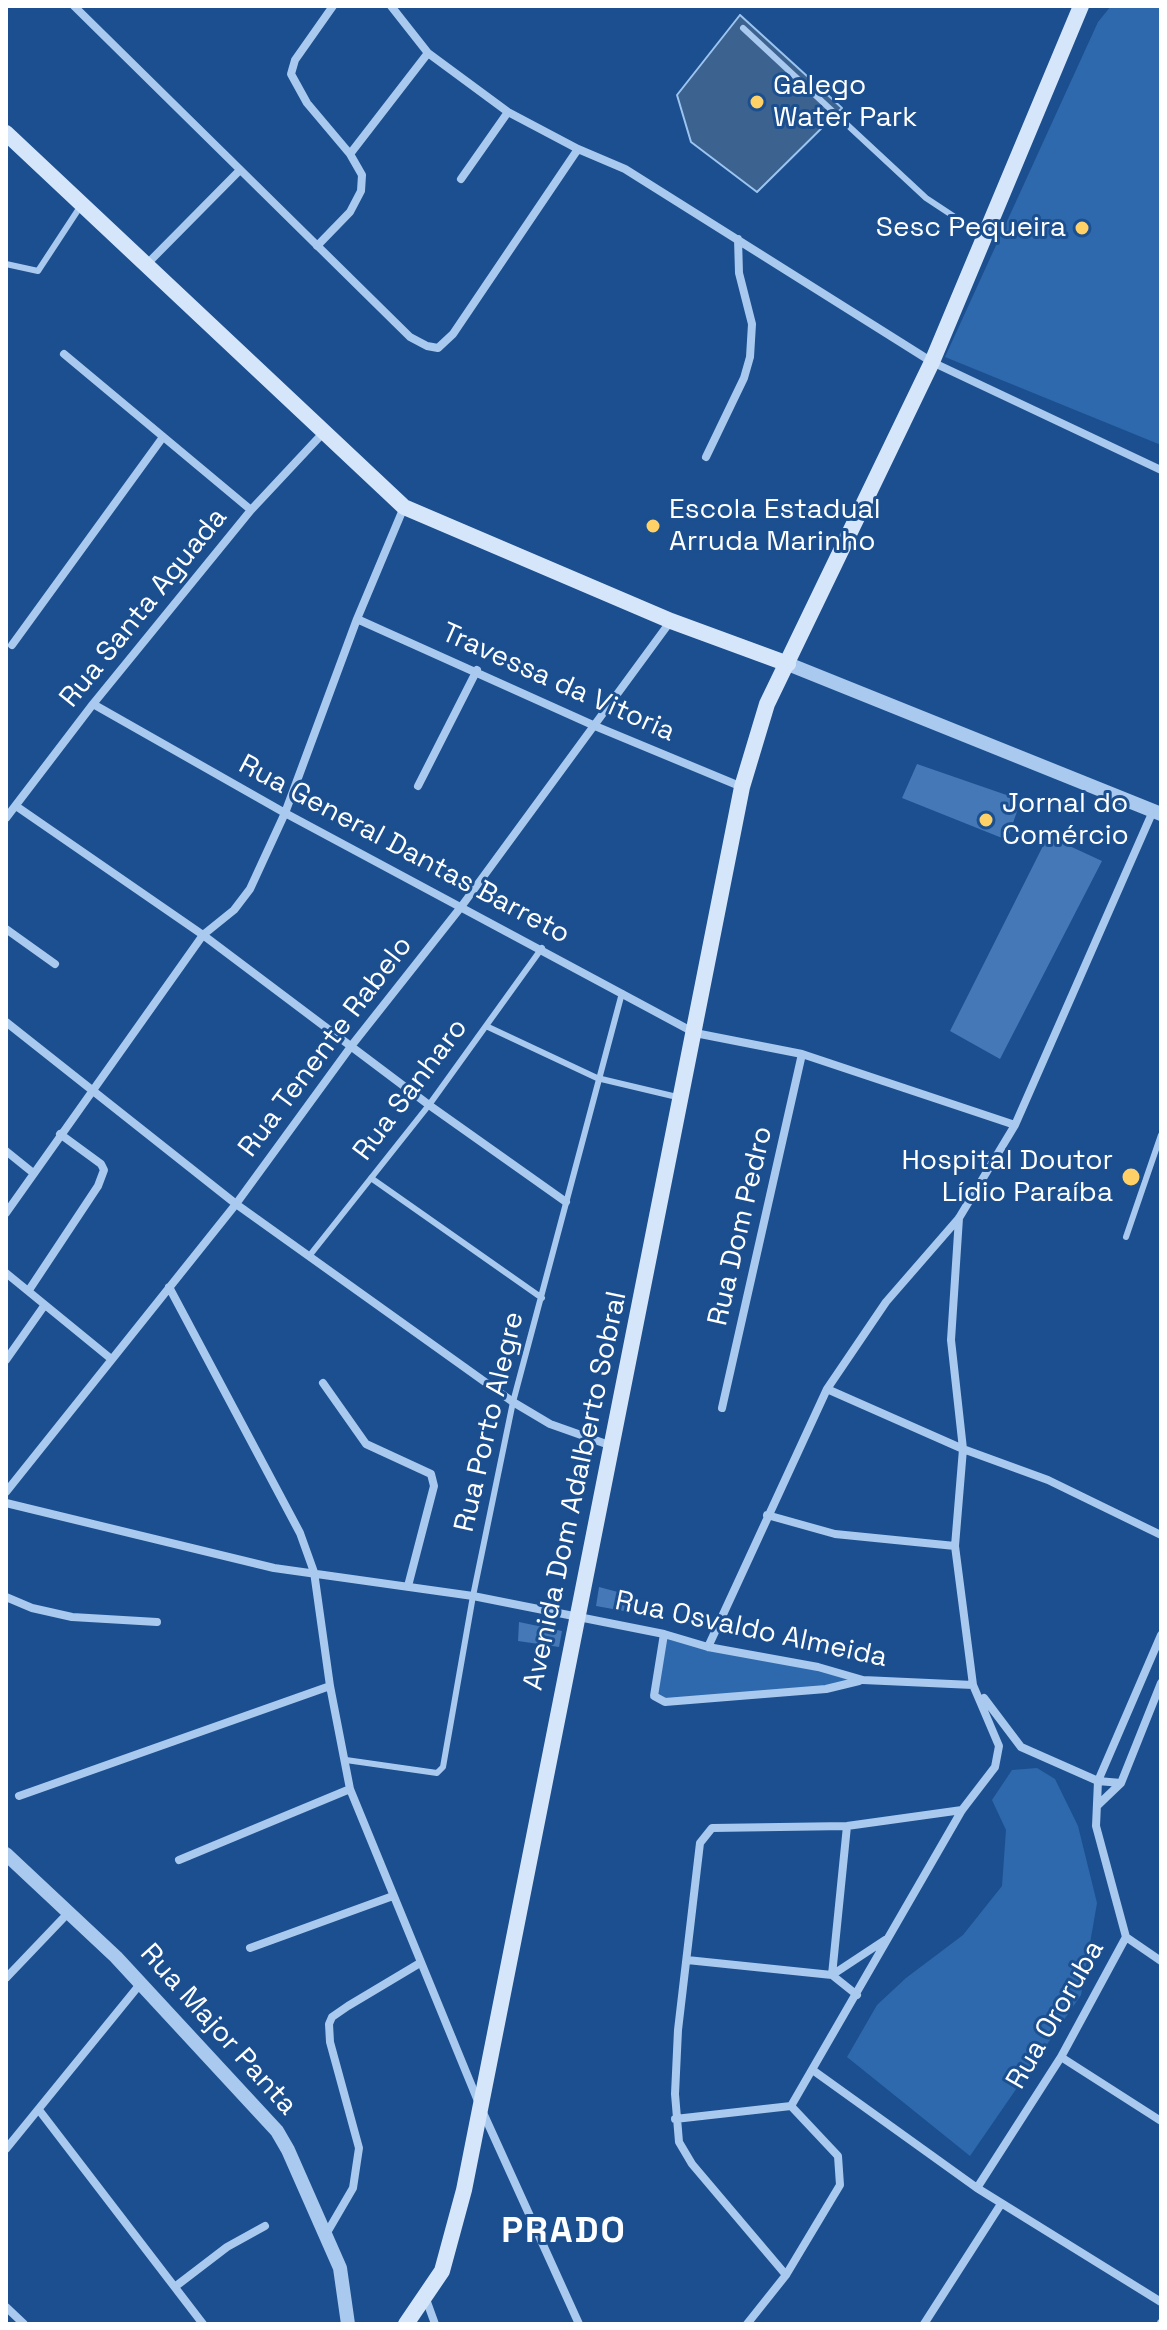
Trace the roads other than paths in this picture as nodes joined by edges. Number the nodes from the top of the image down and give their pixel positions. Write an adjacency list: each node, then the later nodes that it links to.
1 (74, 6): 11 (street)
2 (333, 6): 10 (street)
3 (391, 6): 6 (street)
4 (1081, 6): 14 (main road, Avenida Dom Adalberto Sobral)
5 (743, 28): 14 (lane)
6 (428, 53): 7 (street); 10 (street)
7 (508, 112): 9 (street); 12 (street)
8 (6, 133): 13 (main road)
9 (578, 149): 15 (street); 16 (street)
10 (350, 154): 16 (street)
11 (240, 170): 16 (street); 18 (street)
12 (461, 179)
13 (82, 204): 17 (lane); 18 (main road)
14 (986, 238): 20 (main road, Avenida Dom Adalberto Sobral)
15 (738, 239): 20 (street); 23 (street)
16 (317, 246)
17 (6, 264)
18 (147, 264): 21 (main road)
19 (64, 354): 22 (street)
20 (932, 362): 24 (street); 30 (main road, Avenida Dom Adalberto Sobral)
21 (324, 432): 25 (main road); 26 (street, Rua Santa Aguada)
22 (163, 437): 26 (street); 29 (street)
23 (706, 457)
24 (1161, 470)
25 (404, 507): 27 (street); 28 (main road)
26 (251, 510): 32 (street, Rua Santa Aguada)
27 (357, 619): 31 (street, Travessa da Vitoria); 37 (street)
28 (671, 621): 30 (main road); 33 (street, Rua Tenente Rabelo)
29 (12, 645)
30 (788, 664): 35 (main road, Avenida Dom Adalberto Sobral); 38 (street)
31 (477, 670): 33 (street, Travessa da Vitoria); 34 (street)
32 (93, 704): 36 (street, Rua Santa Aguada); 37 (street, Rua General Dantas Barreto)
33 (595, 726): 35 (street, Travessa da Vitoria); 40 (street, Rua Tenente Rabelo)
34 (418, 786)
35 (742, 787): 48 (main road, Avenida Dom Adalberto Sobral)
36 (16, 806): 39 (street, Rua Santa Aguada); 42 (street)
37 (285, 813): 40 (street, Rua General Dantas Barreto); 42 (street)
38 (1157, 813): 55 (street)
39 (6, 818)
40 (461, 907): 43 (street, Rua General Dantas Barreto); 49 (street, Rua Tenente Rabelo)
41 (6, 929): 44 (street)
42 (203, 935): 49 (street); 52 (street)
43 (542, 948): 45 (street, Rua General Dantas Barreto); 47 (lane, Rua Sanharo)
44 (55, 964)
45 (622, 993): 48 (street, Rua General Dantas Barreto); 51 (lane, Rua Porto Alegre)
46 (6, 1022): 52 (street)
47 (486, 1026): 51 (lane); 54 (lane, Rua Sanharo)
48 (695, 1033): 50 (street, Rua General Dantas Barreto); 53 (main road, Avenida Dom Adalberto Sobral)
49 (352, 1045): 54 (street); 62 (street, Rua Tenente Rabelo)
50 (802, 1054): 55 (street, Rua General Dantas Barreto); 77 (street, Rua Dom Pedro)
51 (597, 1078): 53 (lane); 61 (lane, Rua Porto Alegre)
52 (91, 1090): 56 (street); 62 (street)
53 (682, 1098): 78 (main road, Avenida Dom Adalberto Sobral)
54 (429, 1105): 60 (lane, Rua Sanharo); 61 (street)
55 (1015, 1125): 64 (street)
56 (60, 1134): 59 (street); 69 (street)
57 (1161, 1135): 65 (lane)
58 (6, 1151): 59 (street)
59 (32, 1172): 63 (street)
60 (371, 1178): 66 (lane, Rua Sanharo); 70 (lane)
61 (566, 1202): 70 (lane, Rua Porto Alegre)
62 (236, 1204): 66 (street); 68 (street, Rua Tenente Rabelo)
63 (6, 1213)
64 (959, 1218): 75 (street); 79 (street)
65 (1126, 1237)
66 (310, 1255): 76 (street)
67 (6, 1273): 69 (street)
68 (169, 1287): 72 (street, Rua Tenente Rabelo); 85 (street)
69 (29, 1290): 71 (street)
70 (542, 1298): 76 (lane, Rua Porto Alegre)
71 (44, 1306): 72 (street); 73 (street)
72 (110, 1358): 80 (street, Rua Tenente Rabelo)
73 (6, 1360)
74 (323, 1383): 86 (street)
75 (827, 1389): 79 (street); 82 (street)
76 (513, 1402): 78 (street); 87 (lane, Rua Porto Alegre)
77 (722, 1408)
78 (613, 1447): 89 (main road, Avenida Dom Adalberto Sobral)
79 (963, 1449): 83 (street); 84 (street)
80 (6, 1492)
81 (6, 1503): 85 (street, Rua Osvaldo Almeida)
82 (767, 1515): 84 (street); 93 (street)
83 (1161, 1535)
84 (955, 1546): 96 (street)
85 (314, 1572): 86 (street, Rua Osvaldo Almeida); 97 (street)
86 (408, 1586): 87 (street, Rua Osvaldo Almeida)
87 (473, 1596): 89 (street, Rua Osvaldo Almeida); 98 (lane, Rua Porto Alegre)
88 (6, 1597): 90 (street)
89 (575, 1616): 91 (street, Rua Osvaldo Almeida); 122 (main road, Avenida Dom Adalberto Sobral)
90 (157, 1622)
91 (664, 1634): 93 (street, Rua Osvaldo Almeida); 94 (street)
92 (1161, 1635): 99 (street)
93 (708, 1647): 94 (street, Rua Osvaldo Almeida)
94 (863, 1680): 96 (street, Rua Osvaldo Almeida)
95 (1161, 1683): 100 (street)
96 (973, 1685): 99 (street); 104 (street)
97 (330, 1686): 98 (street); 102 (street)
98 (346, 1760): 101 (street)
99 (1098, 1781): 100 (street); 103 (street, Rua Ororuba)
100 (1121, 1783): 103 (street)
101 (350, 1789): 107 (street); 108 (street)
102 (19, 1796)
103 (1098, 1805): 111 (street, Rua Ororuba)
104 (962, 1810): 105 (street); 110 (street)
105 (847, 1826): 113 (street); 116 (street)
106 (6, 1854): 109 (street, Rua Major Panta)
107 (179, 1860)
108 (393, 1896): 112 (street); 115 (street)
109 (70, 1911): 117 (street); 118 (street, Rua Major Panta)
110 (889, 1937): 116 (street); 119 (street)
111 (1126, 1937): 114 (street); 120 (street, Rua Ororuba)
112 (250, 1948)
113 (687, 1960): 116 (street); 125 (street)
114 (1161, 1961)
115 (420, 1963): 122 (street); 131 (street)
116 (832, 1975): 119 (street)
117 (6, 1978)
118 (141, 1983): 124 (street); 131 (street, Rua Major Panta)
119 (857, 1995): 121 (street)
120 (1061, 2057): 126 (street); 128 (street, Rua Ororuba)
121 (814, 2071): 123 (street); 128 (street)
122 (480, 2106): 134 (main road, Avenida Dom Adalberto Sobral); 142 (street)
123 (791, 2106): 125 (street); 132 (street)
124 (39, 2110): 127 (street); 133 (street)
125 (675, 2119): 132 (street)
126 (1161, 2121)
127 (6, 2149)
128 (977, 2188): 129 (street)
129 (1001, 2204): 135 (street); 144 (street)
130 (265, 2226): 133 (street)
131 (325, 2236): 139 (street, Rua Major Panta)
132 (786, 2275): 143 (street)
133 (176, 2286): 138 (street)
134 (424, 2302): 140 (main road, Avenida Dom Adalberto Sobral); 141 (street)
135 (1161, 2302)
136 (6, 2307): 137 (street)
137 (24, 2324)
138 (203, 2324)
139 (348, 2324)
140 (406, 2324)
141 (435, 2324)
142 (579, 2324)
143 (747, 2324)
144 (924, 2324)

